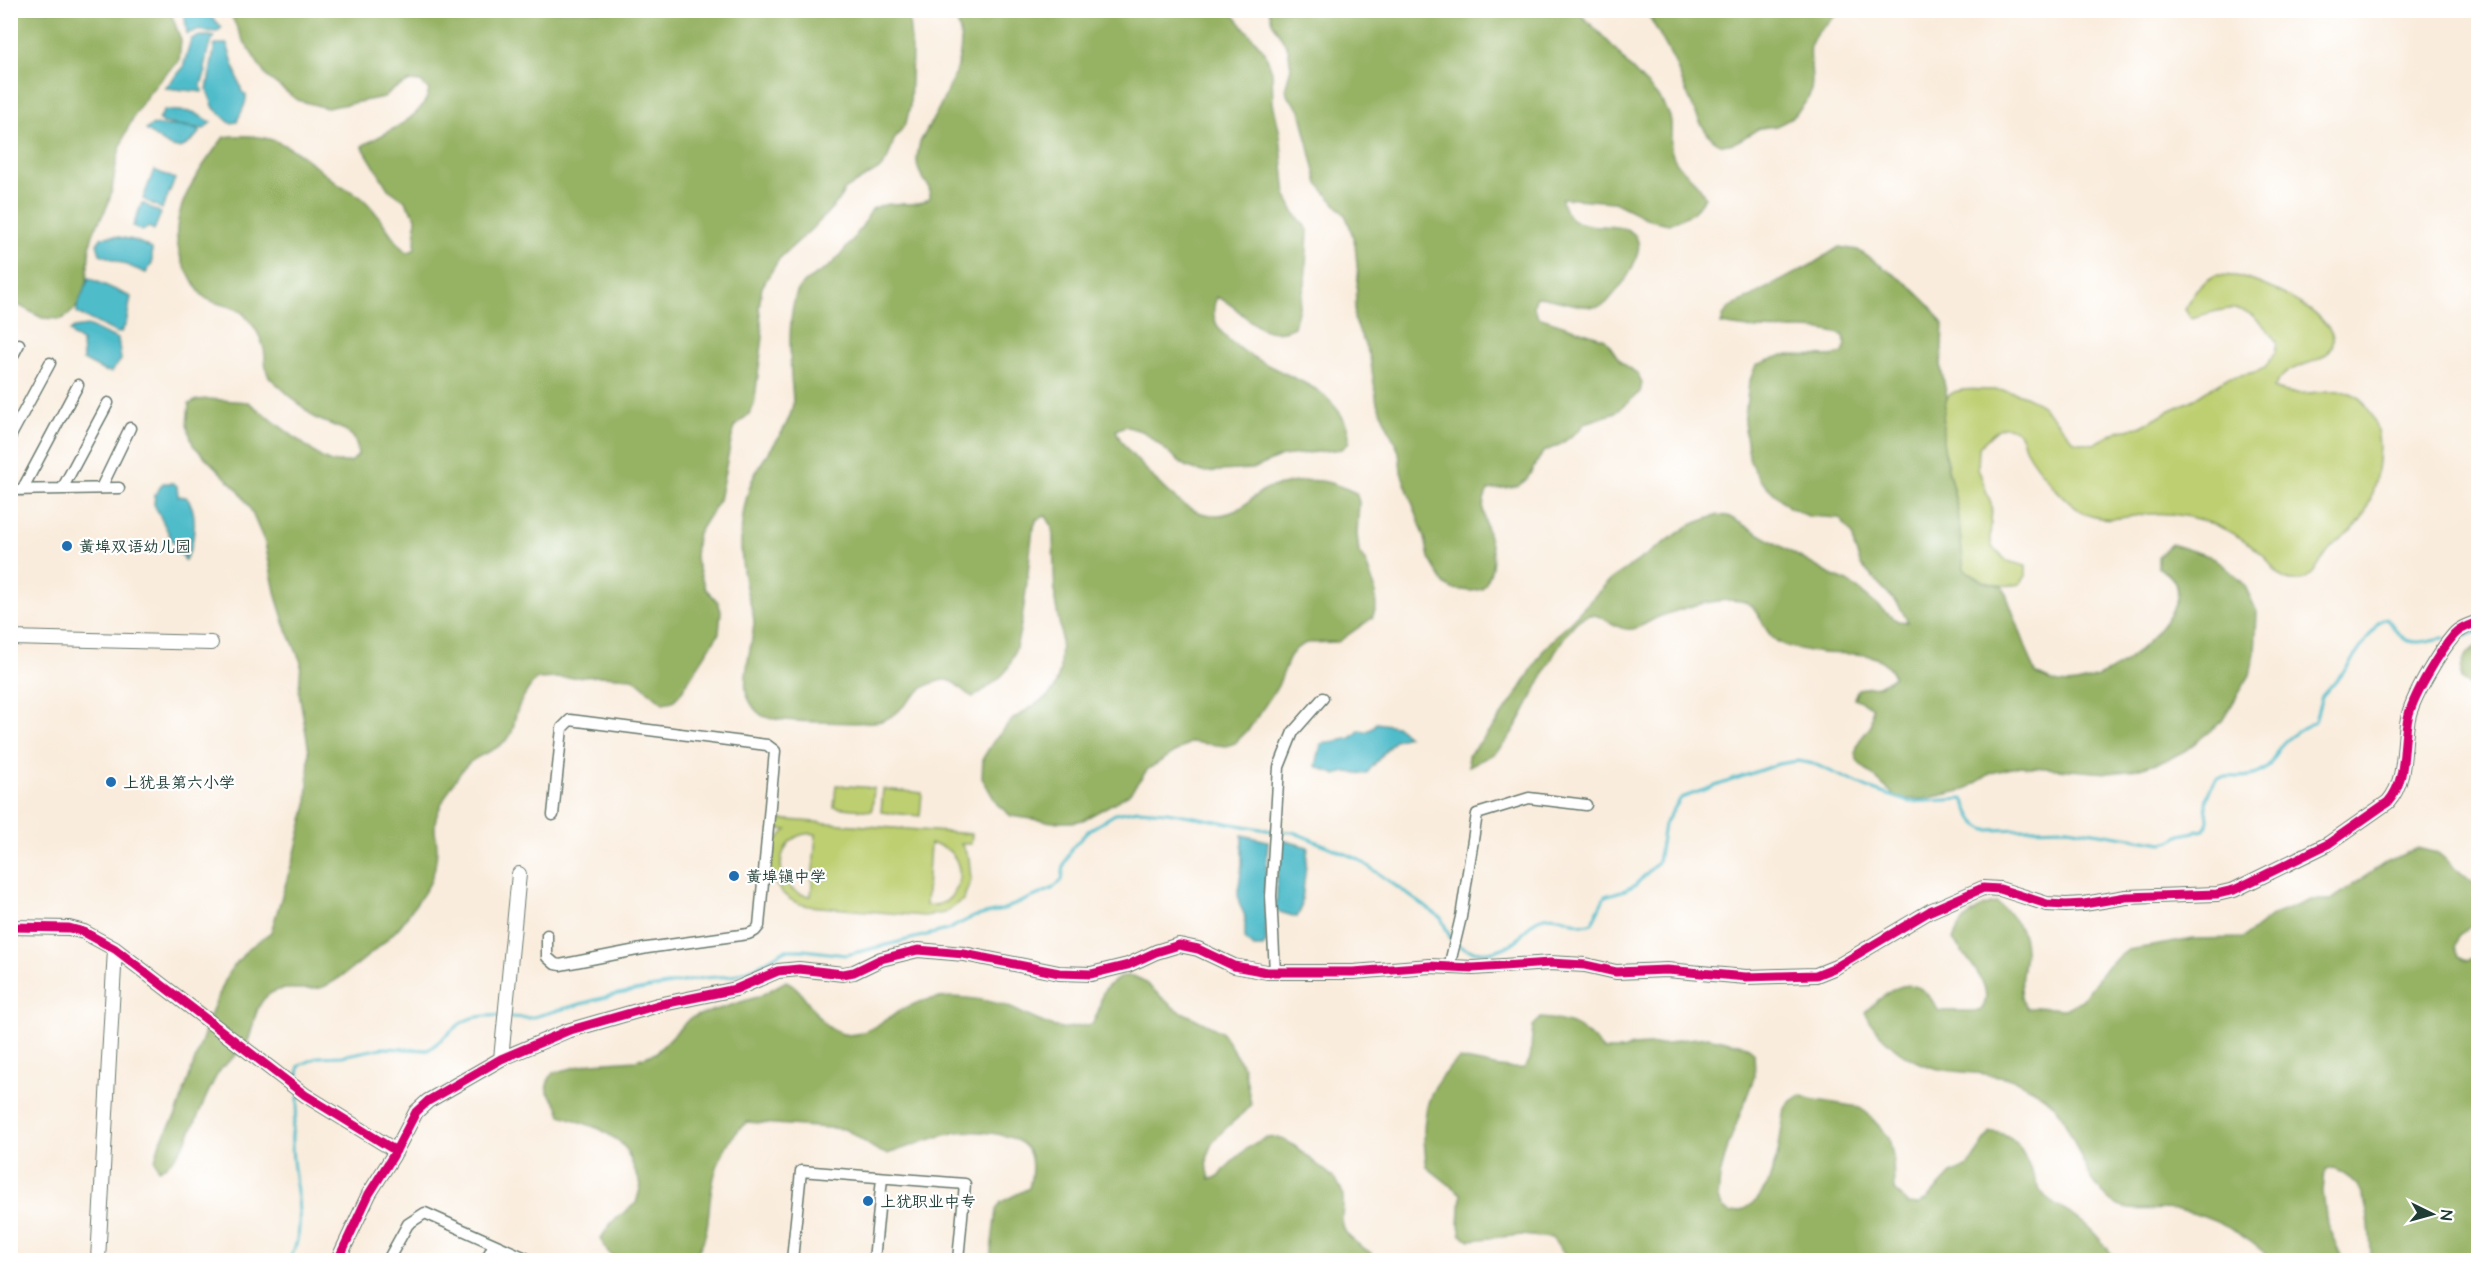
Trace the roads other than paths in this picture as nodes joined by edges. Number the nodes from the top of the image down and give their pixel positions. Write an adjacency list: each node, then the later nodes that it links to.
1 (19, 344): 2 (street)
2 (10, 361)
3 (50, 363): 7 (street)
4 (78, 385): 11 (street)
5 (108, 403): 10 (street)
6 (130, 428): 8 (street)
7 (10, 437)
8 (101, 488): 9 (street); 10 (street)
9 (119, 488)
10 (62, 489): 11 (street)
11 (16, 490)
12 (2478, 622): 22 (street)
13 (10, 638): 14 (street)
14 (211, 643)
15 (1323, 698): 23 (street)
16 (1586, 805): 22 (street)
17 (553, 815): 20 (street)
18 (519, 874): 24 (street)
19 (10, 927): 21 (street)
20 (547, 935)
21 (115, 949): 25 (street); 28 (street)
22 (1449, 967): 23 (street)
23 (1275, 972): 24 (street)
24 (501, 1059): 25 (street)
25 (396, 1151): 29 (street)
26 (882, 1178): 33 (street); 34 (street); 35 (street)
27 (494, 1244): 30 (street); 31 (street); 32 (street)
28 (98, 1260)
29 (338, 1260)
30 (388, 1260)
31 (486, 1260)
32 (530, 1260)
33 (792, 1260)
34 (874, 1260)
35 (958, 1260)

